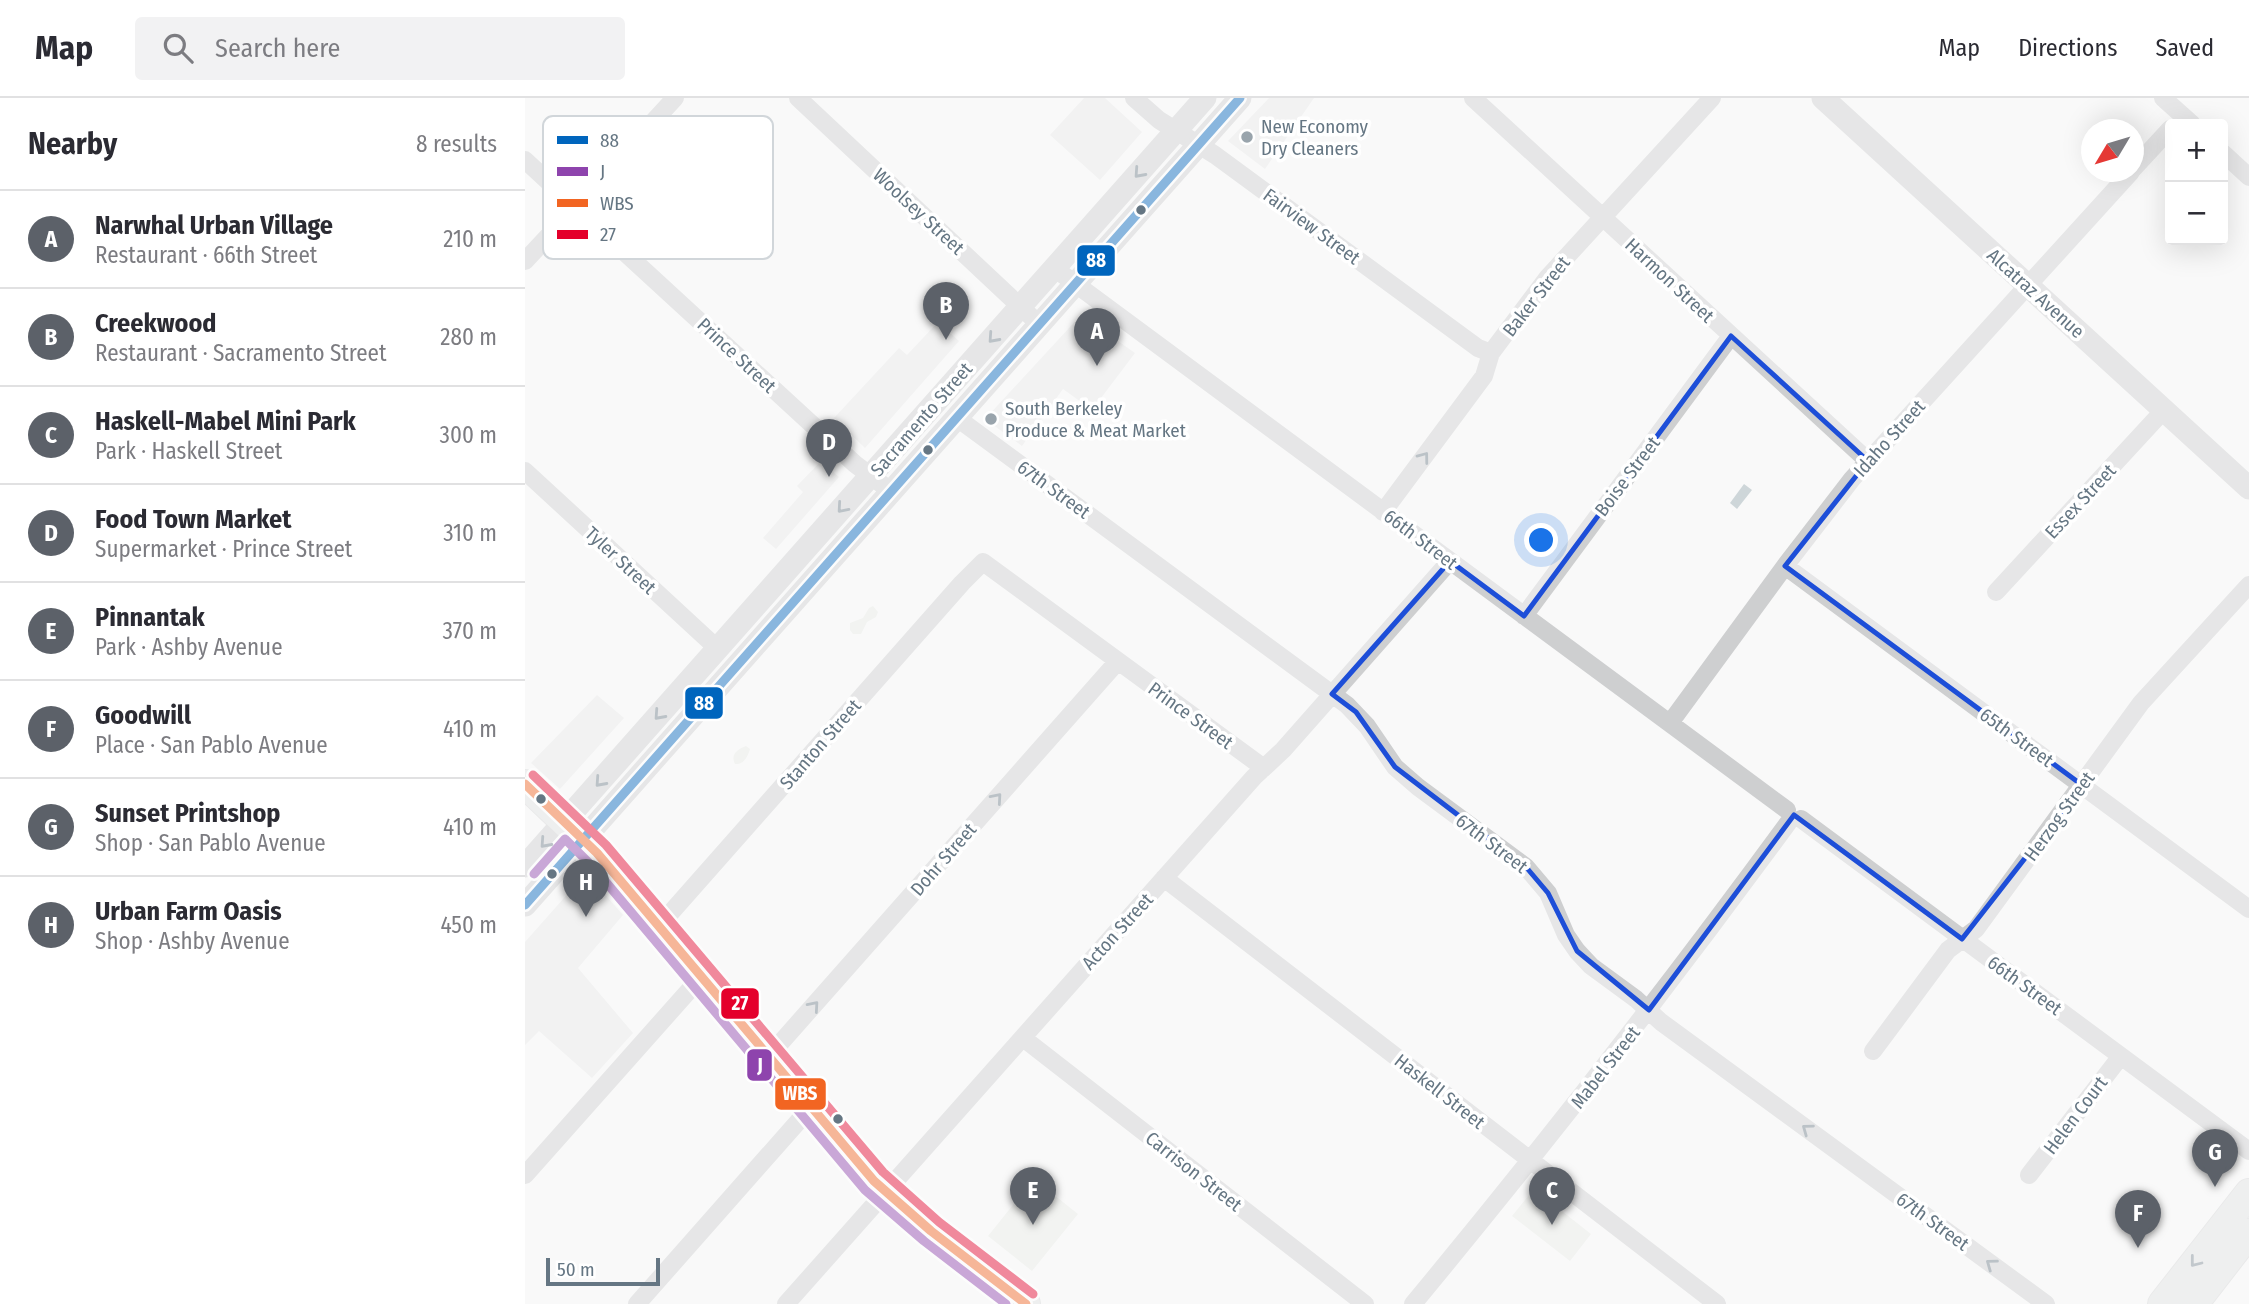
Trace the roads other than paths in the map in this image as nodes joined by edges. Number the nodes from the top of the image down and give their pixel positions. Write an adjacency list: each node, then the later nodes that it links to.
1 (675, 98): 10 (street)
2 (797, 98): 28 (street, Woolsey Street)
3 (1134, 98): 12 (street, Fairview Street)
4 (1205, 98): 12 (street, Sacramento Street)
5 (1240, 98): 14 (street, Sacramento Street)
6 (1473, 98): 21 (street, Harmon Street)
7 (1712, 98): 21 (street, Baker Street)
8 (1823, 98): 26 (street, Alcatraz Avenue)
9 (2163, 98): 11 (street)
10 (658, 116)
11 (2180, 119)
12 (1176, 131): 14 (street, Fairview Street); 25 (street, Sacramento Street, one-way to 25)
13 (2165, 135): 15 (street, Idaho Street)
14 (1199, 145): 27 (street, Sacramento Street); 31 (street, Fairview Street)
15 (2144, 157)
16 (2228, 158): 19 (street)
17 (525, 160): 18 (street, Prince Street)
18 (543, 177)
19 (2249, 177)
20 (2121, 182): 26 (street, Idaho Street)
21 (1602, 217): 30 (street, Harmon Street); 31 (street, Baker Street)
22 (543, 242): 24 (street)
23 (632, 259): 36 (street, Prince Street)
24 (525, 261)
25 (1054, 268): 27 (street, 66th Street); 28 (street, Sacramento Street)
26 (2027, 284): 32 (street, Alcatraz Avenue); 34 (street, Idaho Street)
27 (1076, 285): 29 (street, Sacramento Street); 39 (street, 66th Street)
28 (1020, 307): 29 (street, Woolsey Street); 36 (street, Sacramento Street, one-way to 36)
29 (1040, 324): 33 (street, Sacramento Street)
30 (1731, 336): 34 (street, Harmon Street); 45 (street, Boise Street)
31 (1491, 353): 39 (street, Baker Street, one-way to 31)
32 (2164, 410): 37 (street, Alcatraz Avenue); 44 (street, Essex Street)
33 (957, 418): 38 (street, Sacramento Street); 48 (street, 67th Street)
34 (1868, 460): 42 (street, Idaho Street)
35 (525, 471): 46 (street, Tyler Street)
36 (871, 476): 38 (street, Prince Street); 46 (street, Sacramento Street, one-way to 46)
37 (2249, 488)
38 (892, 492): 54 (street, Sacramento Street)
39 (1383, 512): 40 (street, 66th Street)
40 (1450, 561): 45 (street, 66th Street); 48 (street, Acton Street)
41 (983, 562): 47 (street, Prince Street); 59 (street, Stanton Street)
42 (1785, 566): 49 (street, Idaho Street); 52 (street, 65th Street)
43 (2249, 584): 52 (street, Herzog Street)
44 (1996, 592)
45 (1524, 615): 49 (street, 66th Street)
46 (718, 649): 54 (street, Sacramento Street, one-way to 54)
47 (1118, 661): 50 (street, Prince Street); 66 (street, Dohr Street, one-way to 47)
48 (1332, 694): 50 (street, Acton Street); 62 (street, 67th Street)
49 (1670, 723): 53 (street, 66th Street)
50 (1264, 768): 56 (street, Acton Street)
51 (525, 784): 54 (main road)
52 (2082, 785): 58 (street, 65th Street); 60 (street, Herzog Street)
53 (1792, 817): 60 (street, 66th Street); 62 (street, Mabel Street)
54 (574, 830): 55 (street, Sacramento Street, one-way to 55); 57 (street, Sacramento Street); 59 (main road)
55 (525, 866)
56 (1164, 878): 63 (street, Acton Street); 69 (street, Haskell Street)
57 (525, 905)
58 (2249, 909)
59 (659, 926): 61 (main road)
60 (1962, 939): 64 (street, Herzog Street); 65 (street, 66th Street)
61 (701, 977): 66 (main road); 70 (street)
62 (1649, 1010): 69 (street, Mabel Street); 81 (street, 67th Street, one-way to 62)
63 (1023, 1038): 72 (street, Acton Street); 78 (street, Carrison Street)
64 (1873, 1051)
65 (2121, 1056): 68 (street, 66th Street); 71 (street, Helen Court)
66 (768, 1057): 67 (main road)
67 (811, 1107): 72 (main road); 75 (street)
68 (2249, 1151)
69 (1530, 1162): 79 (street, Mabel Street); 80 (street, Haskell Street)
70 (525, 1175)
71 (2029, 1175)
72 (885, 1192): 76 (street, Acton Street); 77 (main road)
73 (2249, 1193): 74 (main road)
74 (2243, 1231): 82 (main road, one-way to 82); 83 (main road)
75 (637, 1304)
76 (786, 1304)
77 (1026, 1304)
78 (1365, 1304)
79 (1413, 1304)
80 (1717, 1304)
81 (2046, 1304)
82 (2162, 1304)
83 (2194, 1304)

